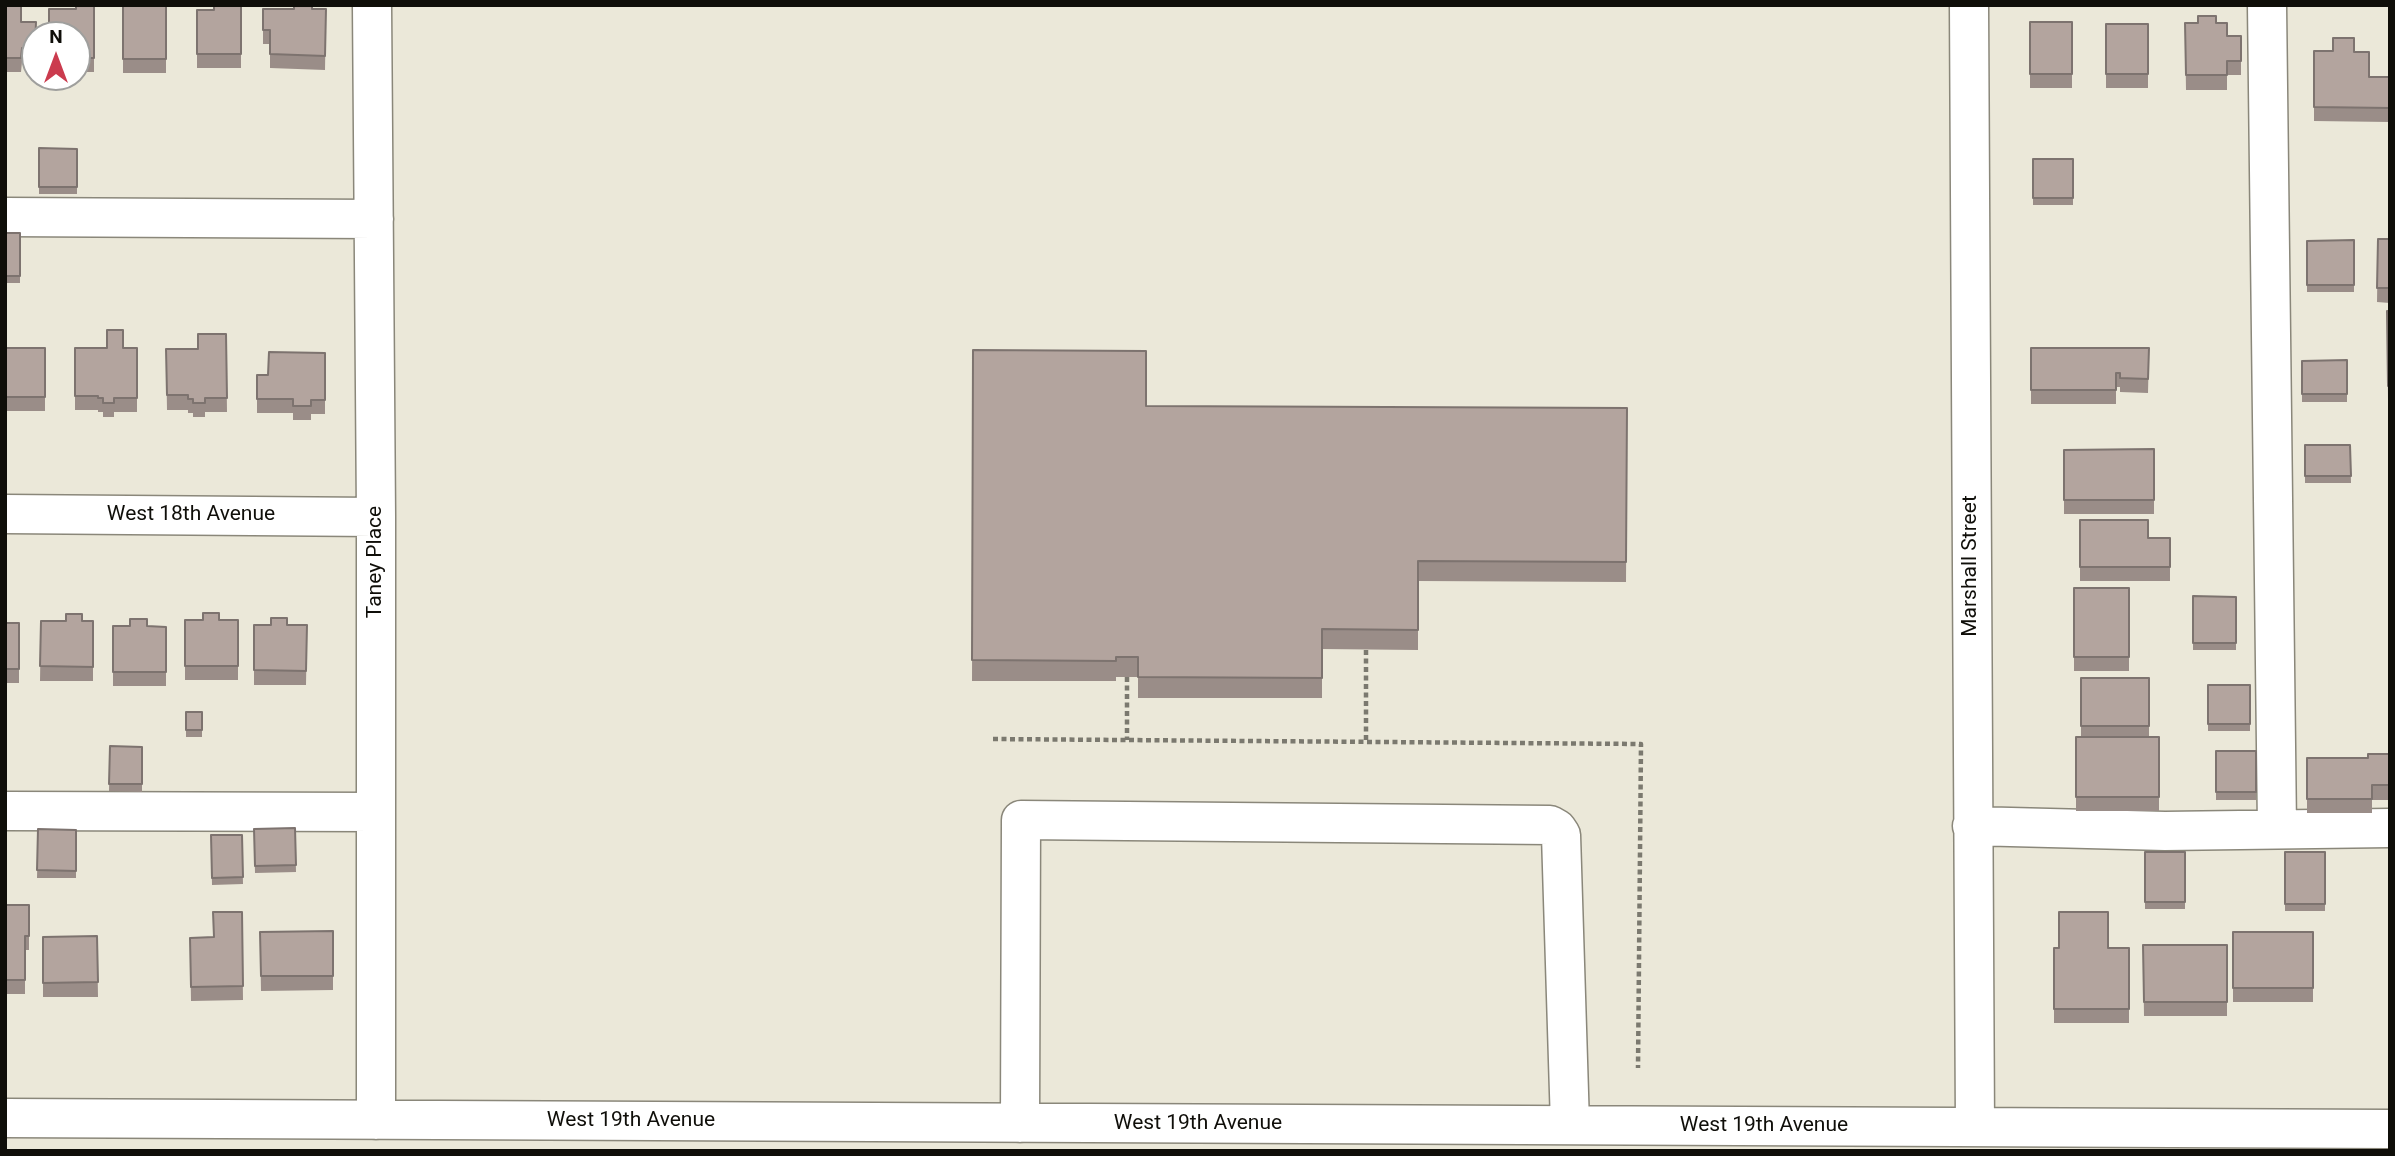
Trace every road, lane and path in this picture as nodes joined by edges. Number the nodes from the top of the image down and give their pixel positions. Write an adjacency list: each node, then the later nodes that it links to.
1 (372, 5): 5 (street, Taney Place)
2 (1969, 5): 15 (street, Marshall Street)
3 (2267, 5): 16 (street)
4 (5, 217): 5 (street)
5 (374, 219): 7 (street, Taney Place)
6 (5, 514): 7 (street, West 18th Avenue)
7 (376, 517): 14 (street, Taney Place)
8 (1366, 650): 12 (path)
9 (1127, 677): 11 (path)
10 (993, 739): 11 (path)
11 (1127, 740): 12 (path)
12 (1366, 742): 18 (path)
13 (5, 811): 14 (street)
14 (376, 812): 20 (street, Taney Place)
15 (1972, 826): 16 (street); 23 (street, Marshall Street)
16 (2277, 828): 17 (street)
17 (2390, 828)
18 (1638, 1068)
19 (5, 1118): 20 (street, West 19th Avenue)
20 (376, 1119): 25 (street, West 19th Avenue)
21 (1020, 1123): 22 (street, West 19th Avenue); 22 (street); 25 (street, West 19th Avenue)
22 (1570, 1125): 23 (street, West 19th Avenue)
23 (1975, 1127): 24 (street, West 19th Avenue)
24 (2390, 1129)
25 (840, 1136)

